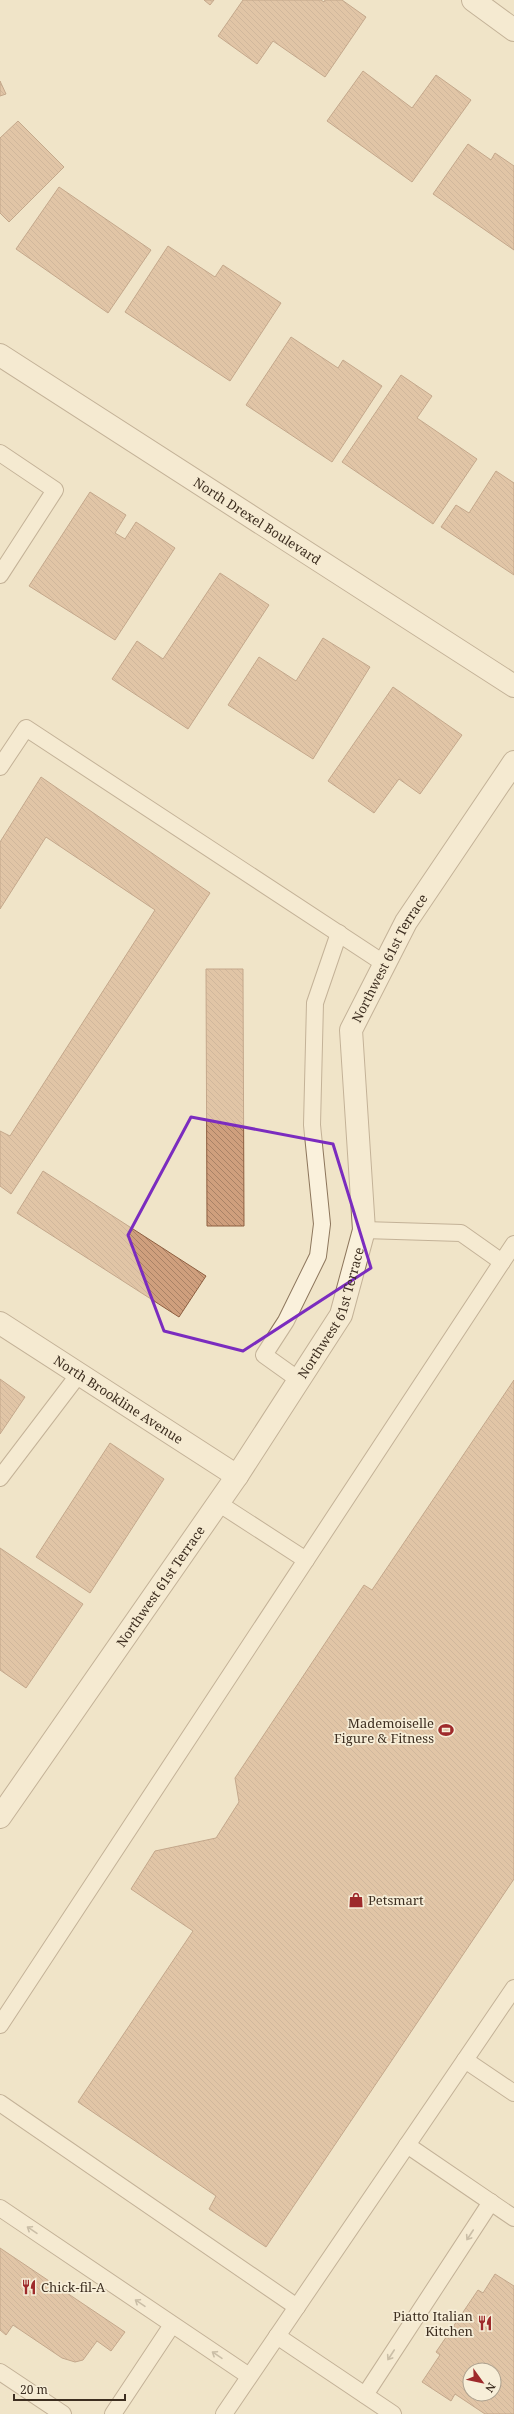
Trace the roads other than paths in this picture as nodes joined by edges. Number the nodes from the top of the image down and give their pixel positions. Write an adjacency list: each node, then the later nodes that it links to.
1 (473, 0): 2 (street)
2 (514, 30)
3 (0, 355): 6 (street, North Drexel Boulevard)
4 (0, 453): 5 (lane)
5 (0, 575)
6 (514, 686)
7 (514, 762): 10 (street, Northwest 61st Terrace)
8 (0, 767): 9 (lane)
9 (339, 933): 10 (lane); 16 (lane)
10 (385, 964): 11 (street, Northwest 61st Terrace)
11 (364, 1230): 13 (lane); 16 (street, Northwest 61st Terrace)
12 (514, 1244): 13 (lane)
13 (502, 1262): 20 (lane)
14 (0, 1323): 15 (street, North Brookline Avenue)
15 (79, 1374): 17 (street, North Brookline Avenue); 18 (lane)
16 (299, 1380): 17 (street, Northwest 61st Terrace)
17 (237, 1476): 19 (street, Northwest 61st Terrace)
18 (0, 1478)
19 (218, 1503): 20 (lane); 21 (street, Northwest 61st Terrace)
20 (306, 1560): 23 (lane)
21 (0, 1817)
22 (514, 1988): 24 (lane)
23 (0, 2025)
24 (465, 2060): 25 (lane); 27 (lane)
25 (514, 2093)
26 (0, 2103): 31 (lane)
27 (408, 2145): 28 (lane); 31 (lane)
28 (491, 2202): 30 (lane); 36 (lane, one-way to 36)
29 (0, 2208): 32 (lane, one-way to 29)
30 (514, 2218)
31 (297, 2307): 33 (lane)
32 (172, 2325): 35 (lane, one-way to 32); 38 (lane)
33 (277, 2336): 35 (lane); 36 (lane)
34 (0, 2372): 37 (lane)
35 (249, 2376): 39 (lane)
36 (365, 2394): 40 (lane)
37 (63, 2414)
38 (113, 2414)
39 (224, 2414)
40 (393, 2414)

